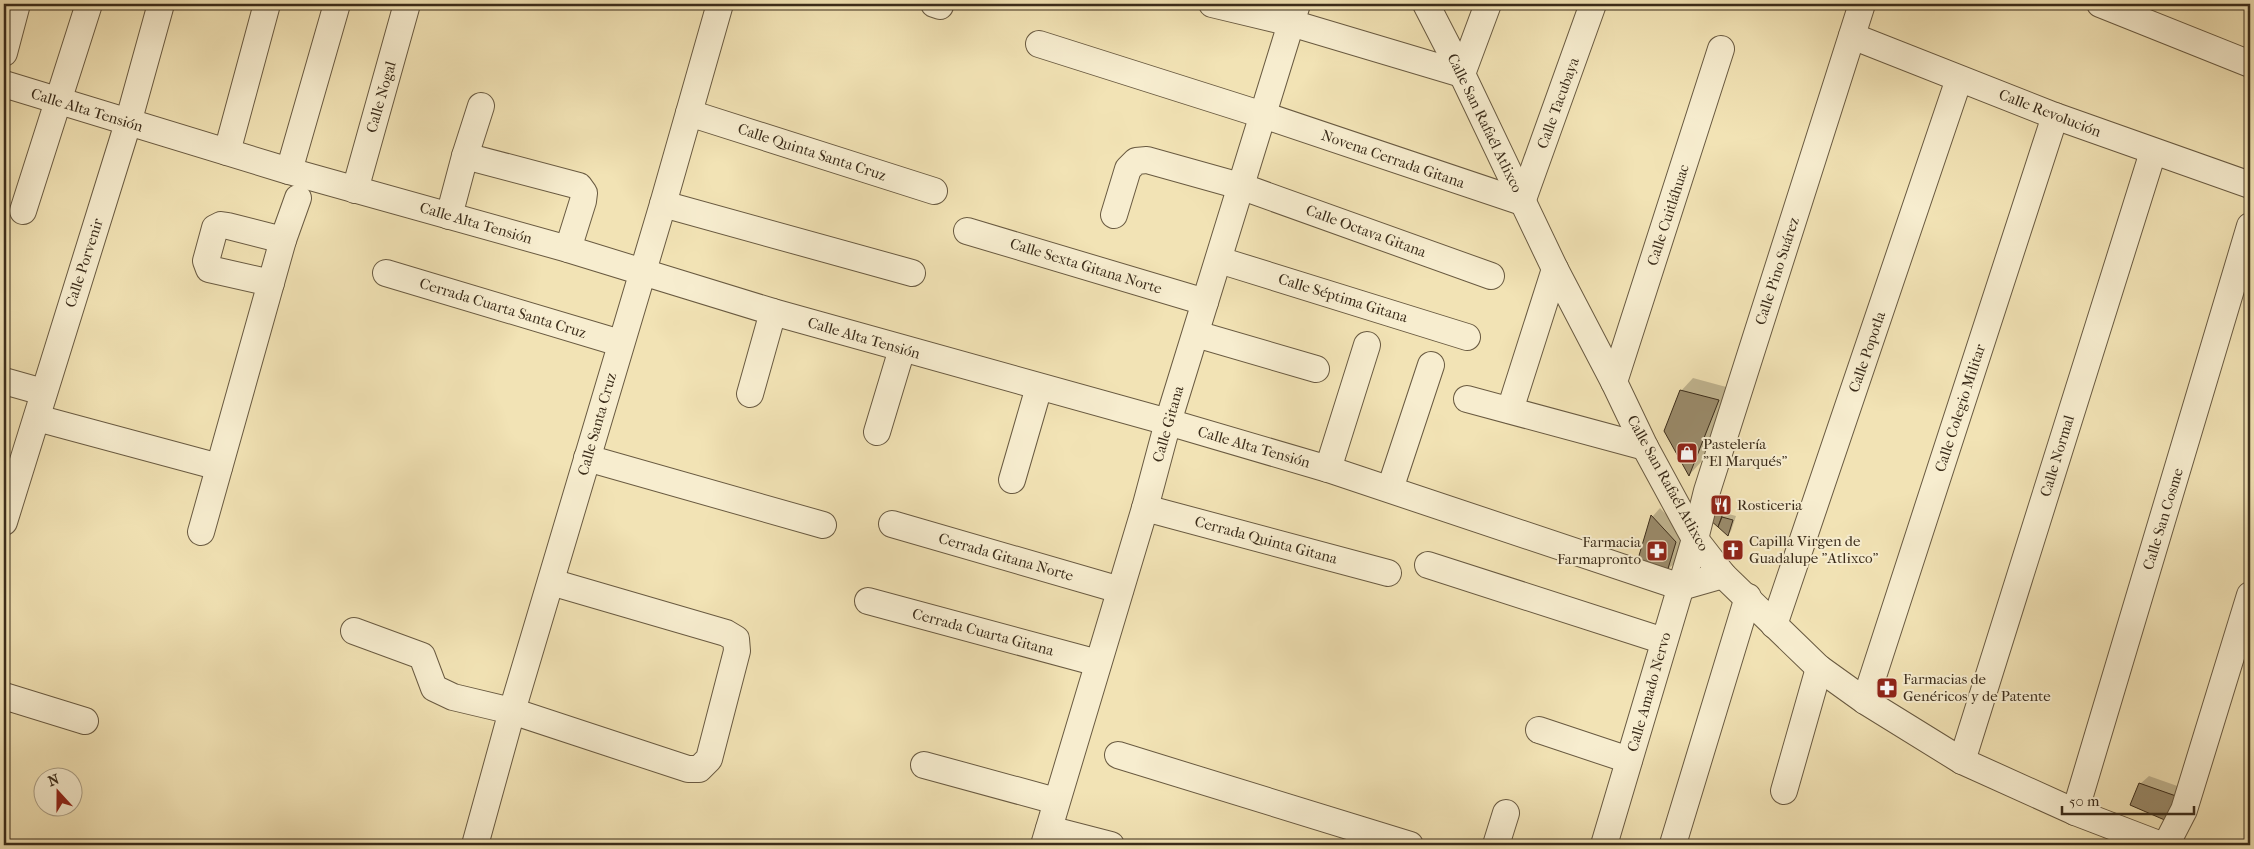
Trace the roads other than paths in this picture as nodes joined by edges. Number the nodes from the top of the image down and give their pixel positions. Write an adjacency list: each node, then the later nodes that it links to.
1 (17, 4): 18 (street)
2 (89, 4): 23 (street)
3 (161, 4): 28 (street, Calle Porvenir)
4 (267, 4): 29 (street)
5 (337, 4): 32 (street)
6 (407, 4): 35 (street, Calle Nogal)
7 (720, 4): 25 (street, Calle Santa Cruz)
8 (1212, 4): 14 (street)
9 (1426, 4): 20 (street, Calle San Rafaél Atlixco)
10 (1488, 4): 20 (street)
11 (1593, 4): 38 (street, Calle Tacubaya)
12 (1862, 4): 15 (street, Calle Pino Suárez)
13 (2100, 4): 19 (street)
14 (1294, 13): 20 (street); 26 (street, Calle Gitana)
15 (1852, 36): 21 (street, Calle Revolución); 84 (street, Calle Pino Suárez)
16 (1039, 44): 26 (street, Novena Cerrada Gitana)
17 (1721, 49): 64 (street, Calle Cuitláhuac)
18 (4, 53)
19 (2250, 64)
20 (1462, 74): 38 (street, Calle San Rafaél Atlixco)
21 (1959, 79): 27 (street, Calle Revolución); 94 (street, Calle Popotla)
22 (4, 84): 23 (street, Calle Alta Tensión)
23 (57, 100): 28 (street, Calle Alta Tensión); 40 (street)
24 (481, 106): 31 (street)
25 (689, 113): 36 (street, Calle Quinta Santa Cruz); 39 (street, Calle Santa Cruz)
26 (1263, 115): 34 (street, Calle Gitana); 38 (street, Novena Cerrada Gitana)
27 (2054, 116): 30 (street, Calle Revolución); 100 (street, Calle Colegio Militar)
28 (128, 123): 29 (street, Calle Alta Tensión); 66 (street, Calle Porvenir)
29 (227, 152): 32 (street, Calle Alta Tensión)
30 (2153, 152): 33 (street, Calle Revolución); 106 (street, Calle Normal)
31 (465, 156): 42 (street); 46 (street)
32 (289, 171): 35 (street, Calle Alta Tensión)
33 (2250, 185)
34 (1240, 186): 41 (street, Calle Octava Gitana); 47 (street, Calle Gitana); 52 (street, Calle Octava Gitana)
35 (355, 190): 42 (street, Calle Alta Tensión)
36 (934, 191)
37 (298, 198): 45 (street)
38 (1522, 202): 48 (street, Calle San Rafaél Atlixco)
39 (663, 204): 50 (street, Calle Santa Cruz); 51 (street)
40 (23, 211)
41 (1114, 215)
42 (450, 216): 46 (street, Calle Alta Tensión)
43 (2250, 226): 110 (street, Calle San Cosme)
44 (967, 231): 54 (street, Calle Sexta Gitana Norte)
45 (283, 240): 53 (street); 53 (street)
46 (568, 249): 50 (street, Calle Alta Tensión)
47 (1219, 260): 54 (street, Calle Gitana); 57 (street, Calle Séptima Gitana)
48 (1555, 269): 64 (street, Calle San Rafaél Atlixco); 69 (street)
49 (386, 273): 58 (street, Cerrada Cuarta Santa Cruz)
50 (643, 273): 55 (street, Calle Alta Tensión); 58 (street, Calle Santa Cruz)
51 (912, 273)
52 (1491, 276)
53 (271, 283): 75 (street)
54 (1205, 302): 56 (street, Calle Gitana)
55 (773, 312): 60 (street, Calle Alta Tensión); 67 (street)
56 (1196, 334): 62 (street); 71 (street, Calle Gitana)
57 (1467, 337)
58 (620, 343): 74 (street, Calle Santa Cruz)
59 (1367, 345): 76 (street)
60 (902, 349): 65 (street, Calle Alta Tensión); 72 (street)
61 (1431, 365): 78 (street)
62 (1316, 369)
63 (4, 381): 66 (street)
64 (1614, 382): 73 (street, Calle San Rafaél Atlixco)
65 (1039, 387): 71 (street, Calle Alta Tensión); 77 (street)
66 (43, 392): 70 (street, Calle Porvenir)
67 (750, 394)
68 (1467, 398): 69 (street)
69 (1510, 410): 73 (street)
70 (36, 418): 75 (street); 79 (street, Calle Porvenir)
71 (1168, 422): 76 (street, Calle Alta Tensión); 80 (street, Calle Gitana)
72 (877, 432)
73 (1645, 447): 84 (street, Calle San Rafaél Atlixco)
74 (587, 458): 82 (street); 88 (street, Calle Santa Cruz)
75 (219, 467): 83 (street)
76 (1328, 469): 78 (street, Calle Alta Tensión)
77 (1012, 480)
78 (1390, 489): 89 (street, Calle Alta Tensión)
79 (6, 508)
80 (1145, 508): 86 (street, Cerrada Quinta Gitana); 90 (street, Calle Gitana)
81 (892, 524): 90 (street, Cerrada Gitana Norte)
82 (823, 525)
83 (201, 532)
84 (1695, 539): 87 (street, Calle San Rafaél Atlixco); 89 (street, Calle Amado Nervo)
85 (1428, 565): 96 (street)
86 (1388, 573)
87 (1723, 575): 89 (street); 92 (street, Calle San Rafaél Atlixco)
88 (551, 582): 101 (street, Calle Santa Cruz); 101 (street)
89 (1681, 587): 96 (street, Calle Amado Nervo)
90 (1120, 590): 97 (street, Calle Gitana)
91 (2250, 595): 120 (street)
92 (1748, 597): 94 (street, Calle San Rafaél Atlixco); 114 (street)
93 (868, 601): 97 (street, Cerrada Cuarta Gitana)
94 (1774, 626): 98 (street, Calle San Rafaél Atlixco)
95 (354, 631): 101 (street)
96 (1664, 641): 105 (street, Calle Amado Nervo)
97 (1098, 663): 109 (street, Calle Gitana)
98 (1820, 668): 100 (street, Calle San Rafaél Atlixco); 108 (street)
99 (4, 696): 102 (street)
100 (1865, 701): 106 (street, Calle San Rafaél Atlixco)
101 (512, 711): 113 (street, Calle Santa Cruz)
102 (85, 722)
103 (1539, 730): 105 (street)
104 (1118, 755): 116 (street)
105 (1629, 760): 118 (street, Calle Amado Nervo)
106 (1962, 761): 110 (street, Calle San Rafaél Atlixco)
107 (924, 765): 109 (street)
108 (1784, 791)
109 (1056, 802): 112 (street, Calle Gitana)
110 (2075, 812): 119 (street, Calle San Rafaél Atlixco)
111 (1506, 813): 117 (street)
112 (1046, 837): 115 (street)
113 (481, 844)
114 (1673, 844)
115 (1110, 845)
116 (1410, 845)
117 (1496, 845)
118 (1604, 845)
119 (2161, 845)
120 (2166, 845)

